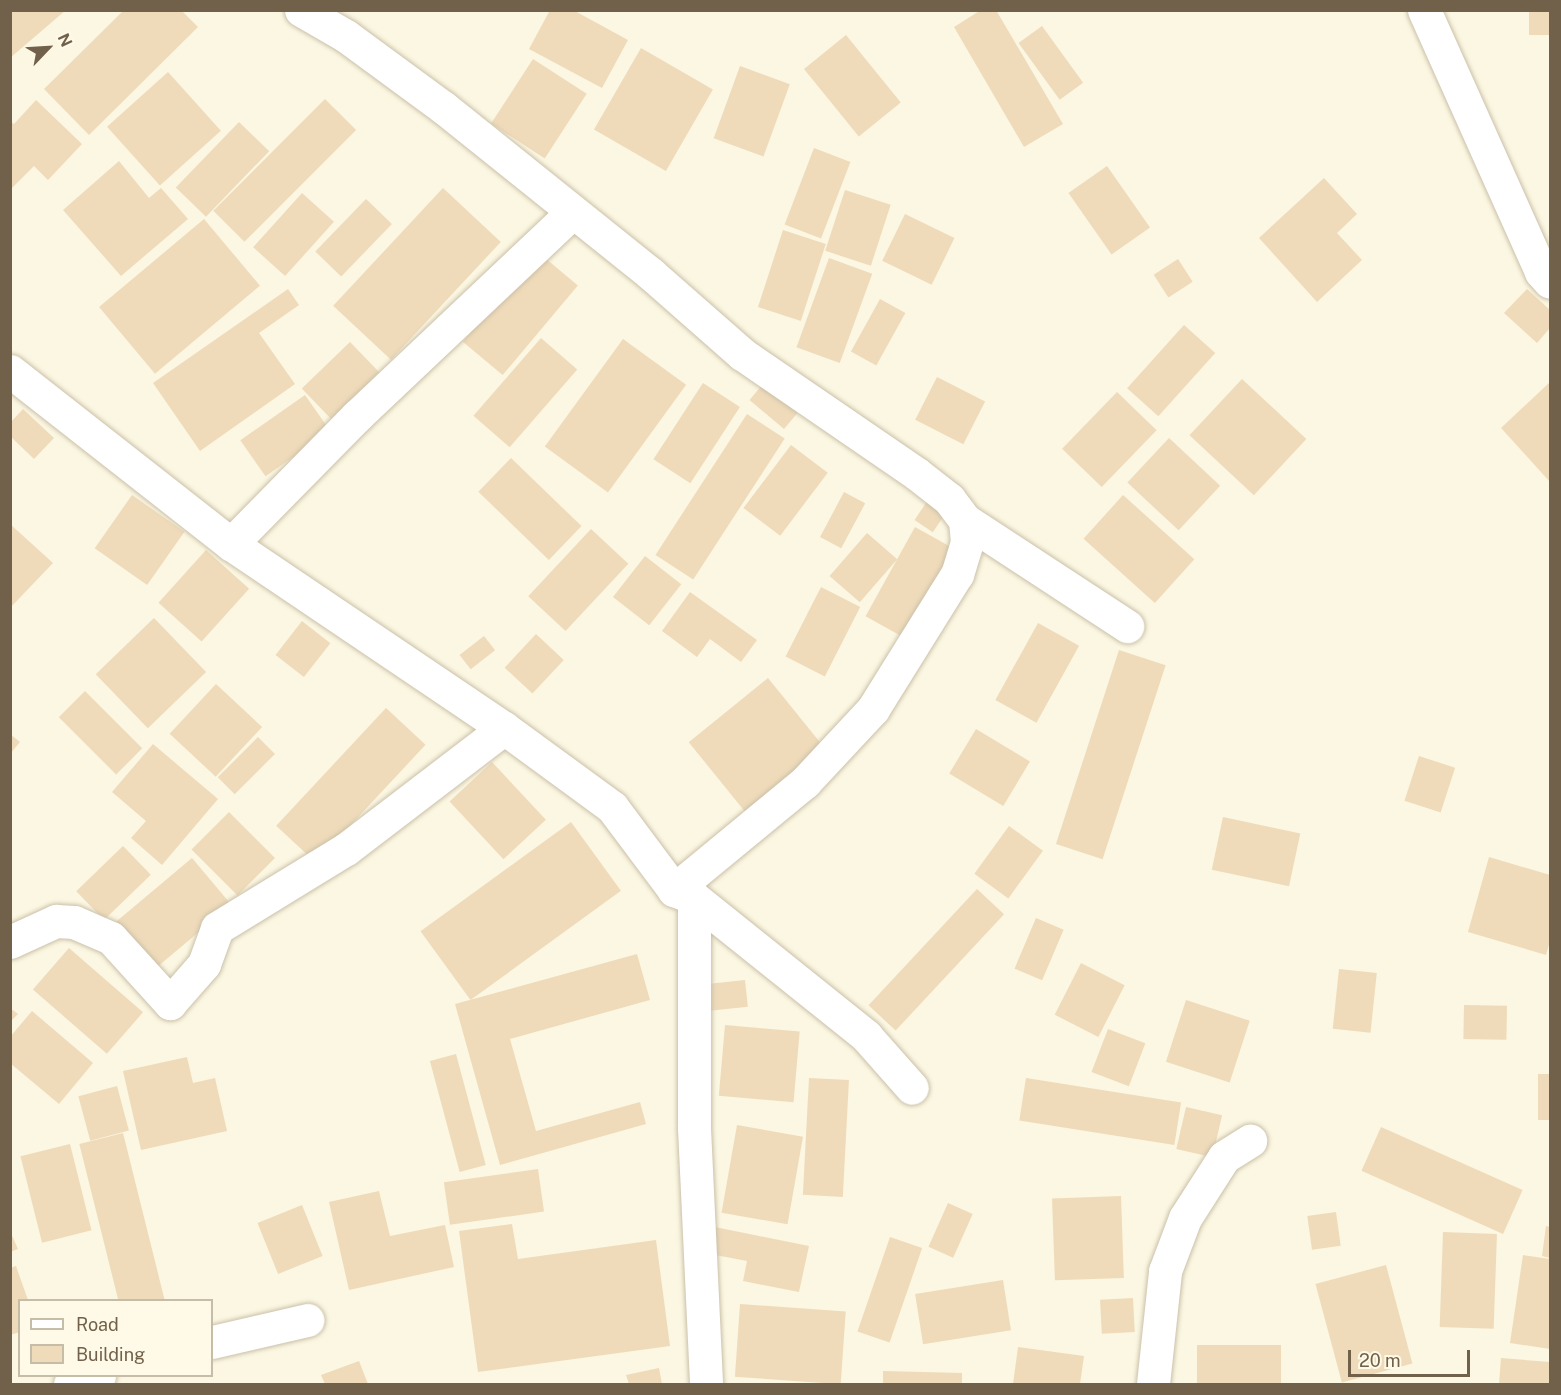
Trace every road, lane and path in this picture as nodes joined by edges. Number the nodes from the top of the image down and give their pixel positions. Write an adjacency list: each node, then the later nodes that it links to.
1 (302, 10): 3 (street)
2 (1424, 10): 4 (street)
3 (573, 212): 6 (street); 7 (street)
4 (1551, 282)
5 (10, 371): 7 (street)
6 (965, 520): 8 (street); 10 (street)
7 (231, 544): 9 (street)
8 (1127, 626)
9 (504, 728): 10 (street); 11 (street)
10 (684, 894): 12 (street); 18 (street)
11 (10, 942)
12 (912, 1088)
13 (1250, 1142): 19 (street)
14 (307, 1320): 15 (street)
15 (213, 1342)
16 (95, 1377): 17 (street)
17 (70, 1384)
18 (706, 1384)
19 (1153, 1384)

